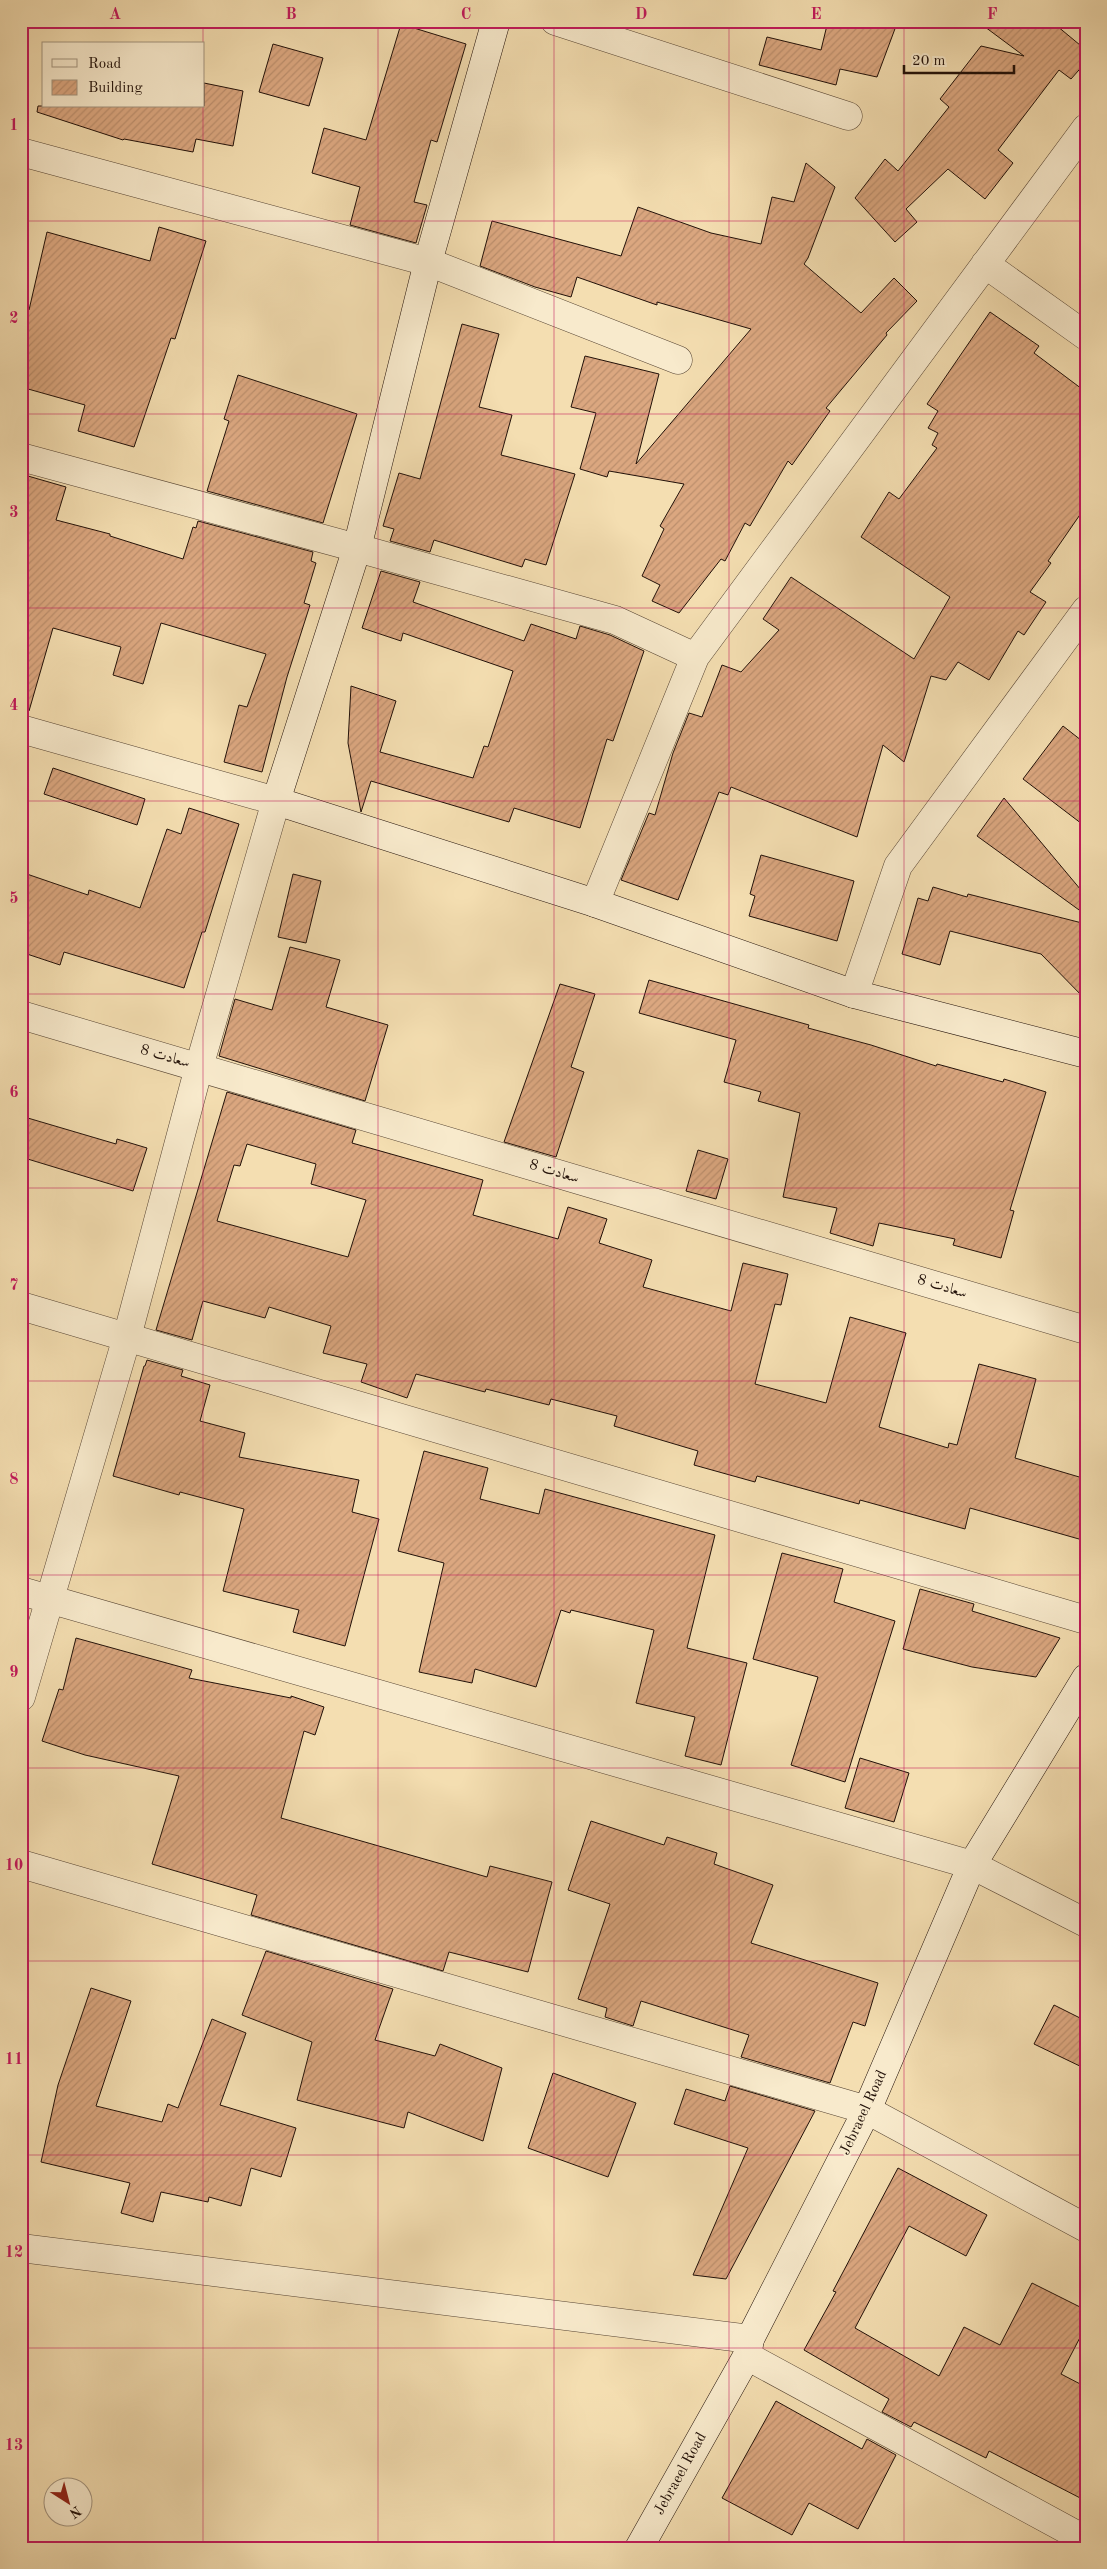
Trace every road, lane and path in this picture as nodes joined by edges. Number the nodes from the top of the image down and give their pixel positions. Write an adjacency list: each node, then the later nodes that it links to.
1 (496, 21): 6 (street)
2 (555, 21): 3 (street)
3 (848, 116)
4 (1086, 128): 7 (street)
5 (21, 152): 6 (street)
6 (428, 262): 9 (street); 11 (street)
7 (985, 264): 8 (street); 13 (street)
8 (1086, 336)
9 (678, 360)
10 (21, 458): 11 (street)
11 (358, 548): 13 (street); 15 (street)
12 (1086, 610): 17 (street)
13 (695, 657): 16 (street)
14 (21, 729): 15 (street)
15 (276, 801): 16 (street); 20 (street)
16 (595, 903): 17 (street)
17 (854, 994): 19 (street)
18 (21, 1015): 20 (street, سعادت 8)
19 (1086, 1054)
20 (199, 1067): 22 (street, سعادت 8); 23 (street)
21 (21, 1306): 23 (street)
22 (1086, 1330)
23 (127, 1337): 25 (street); 26 (street)
24 (21, 1591): 25 (street)
25 (51, 1600): 28 (street); 30 (street)
26 (1086, 1620)
27 (1086, 1678): 30 (street, Jebraeel Road)
28 (21, 1697)
29 (21, 1864): 32 (street)
30 (972, 1865): 31 (street); 32 (street, Jebraeel Road)
31 (1086, 1923)
32 (867, 2110): 33 (street); 35 (street, Jebraeel Road)
33 (1086, 2228)
34 (21, 2248): 35 (street)
35 (748, 2347): 36 (street); 37 (street, Jebraeel Road)
36 (1086, 2540)
37 (639, 2548)

